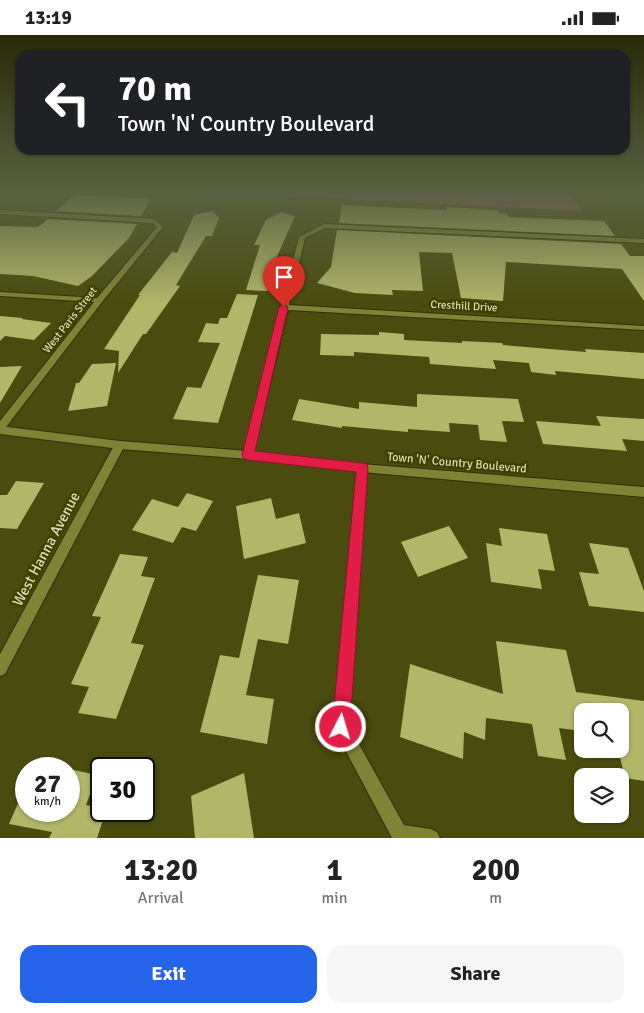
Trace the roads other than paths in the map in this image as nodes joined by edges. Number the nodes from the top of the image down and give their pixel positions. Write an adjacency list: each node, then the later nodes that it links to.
1 (158, 229): 6 (street, West Paris Street)
2 (317, 229): 7 (street)
3 (398, 229): 4 (street)
4 (644, 241)
5 (0, 294): 6 (street)
6 (99, 301): 9 (street, West Paris Street)
7 (284, 307): 8 (street, Cresthill Drive); 11 (street)
8 (644, 328)
9 (0, 429): 10 (street, Town 'N' Country Boulevard)
10 (120, 445): 11 (street, Town 'N' Country Boulevard); 14 (street, West Hanna Avenue)
11 (248, 455): 12 (street, Town 'N' Country Boulevard)
12 (362, 468): 13 (street, Town 'N' Country Boulevard); 15 (street)
13 (644, 492)
14 (0, 669)
15 (431, 838)

